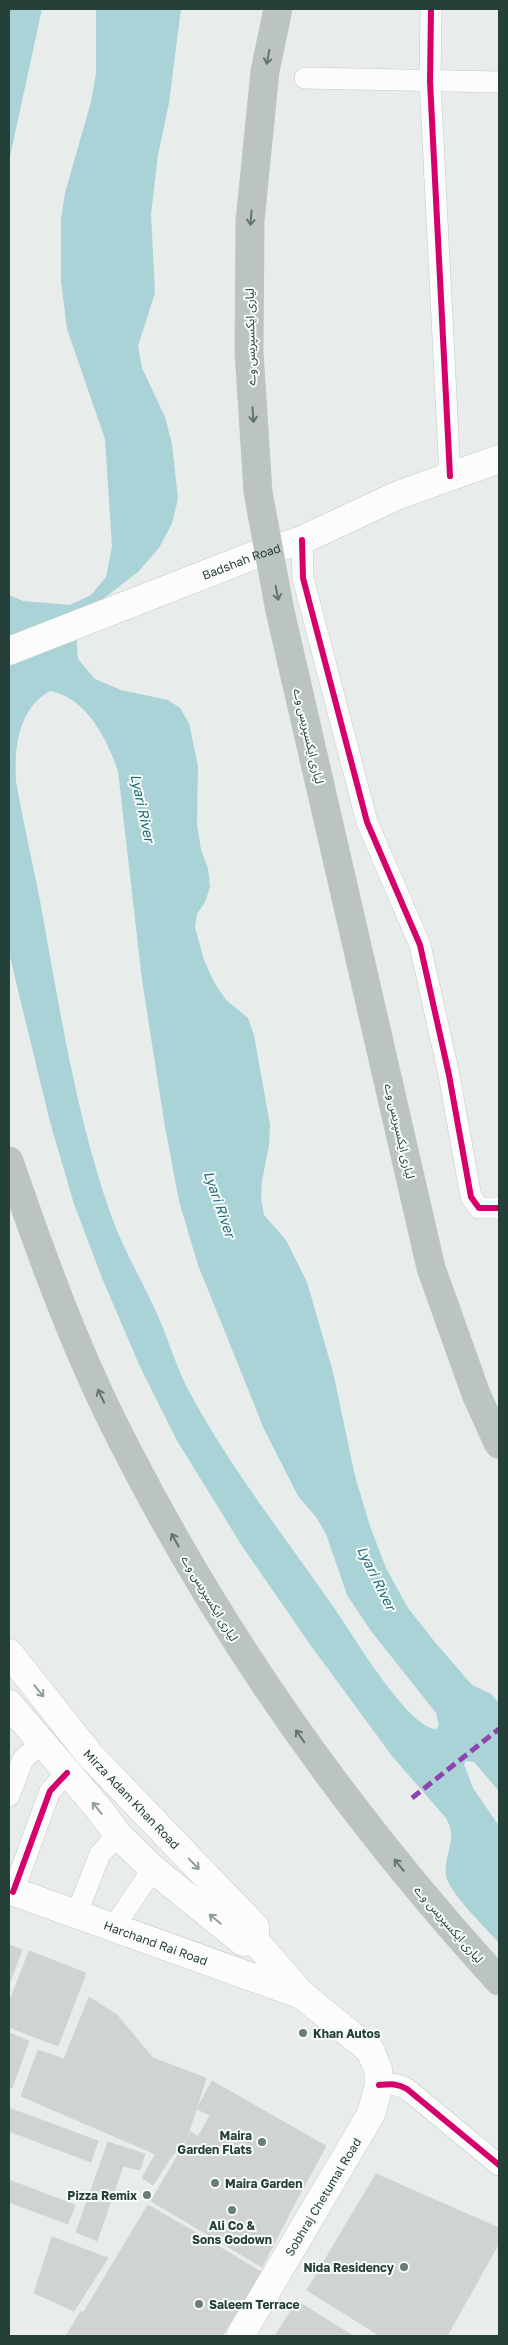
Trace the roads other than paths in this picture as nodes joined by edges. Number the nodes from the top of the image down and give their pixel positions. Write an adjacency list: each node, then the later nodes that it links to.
1 (278, 9): 12 (highway, لیاری ایکسپریس وے, one-way to 12, bridge)
2 (431, 9): 4 (street)
3 (305, 78): 4 (street)
4 (430, 81): 5 (street); 7 (street)
5 (499, 82)
6 (499, 459): 7 (main road, Badshah Road)
7 (450, 476): 8 (main road, Badshah Road)
8 (302, 540): 9 (main road, Badshah Road); 11 (street)
9 (9, 651)
10 (9, 1161): 24 (highway, لیاری ایکسپریس وے, one-way to 10)
11 (499, 1208)
12 (499, 1445)
13 (9, 1653): 23 (main road, Mirza Adam Khan Road, one-way to 23)
14 (9, 1704): 15 (main road)
15 (42, 1743): 16 (main road); 17 (street)
16 (68, 1773): 18 (main road, one-way to 16); 20 (street)
17 (9, 1796)
18 (118, 1835): 19 (main road); 21 (street)
19 (153, 1868): 22 (street); 23 (main road, one-way to 19)
20 (11, 1891): 21 (main road, Harchand Rai Road)
21 (76, 1915): 22 (main road, Harchand Rai Road)
22 (113, 1928): 25 (main road, Harchand Rai Road)
23 (255, 1941): 25 (main road, Mirza Adam Khan Road)
24 (499, 1981)
25 (302, 1995): 26 (main road, Mirza Adam Khan Road)
26 (370, 2050): 27 (main road, Sobhraj Chetumal Road)
27 (379, 2085): 28 (street); 29 (main road, Sobhraj Chetumal Road)
28 (499, 2165)
29 (240, 2336)

